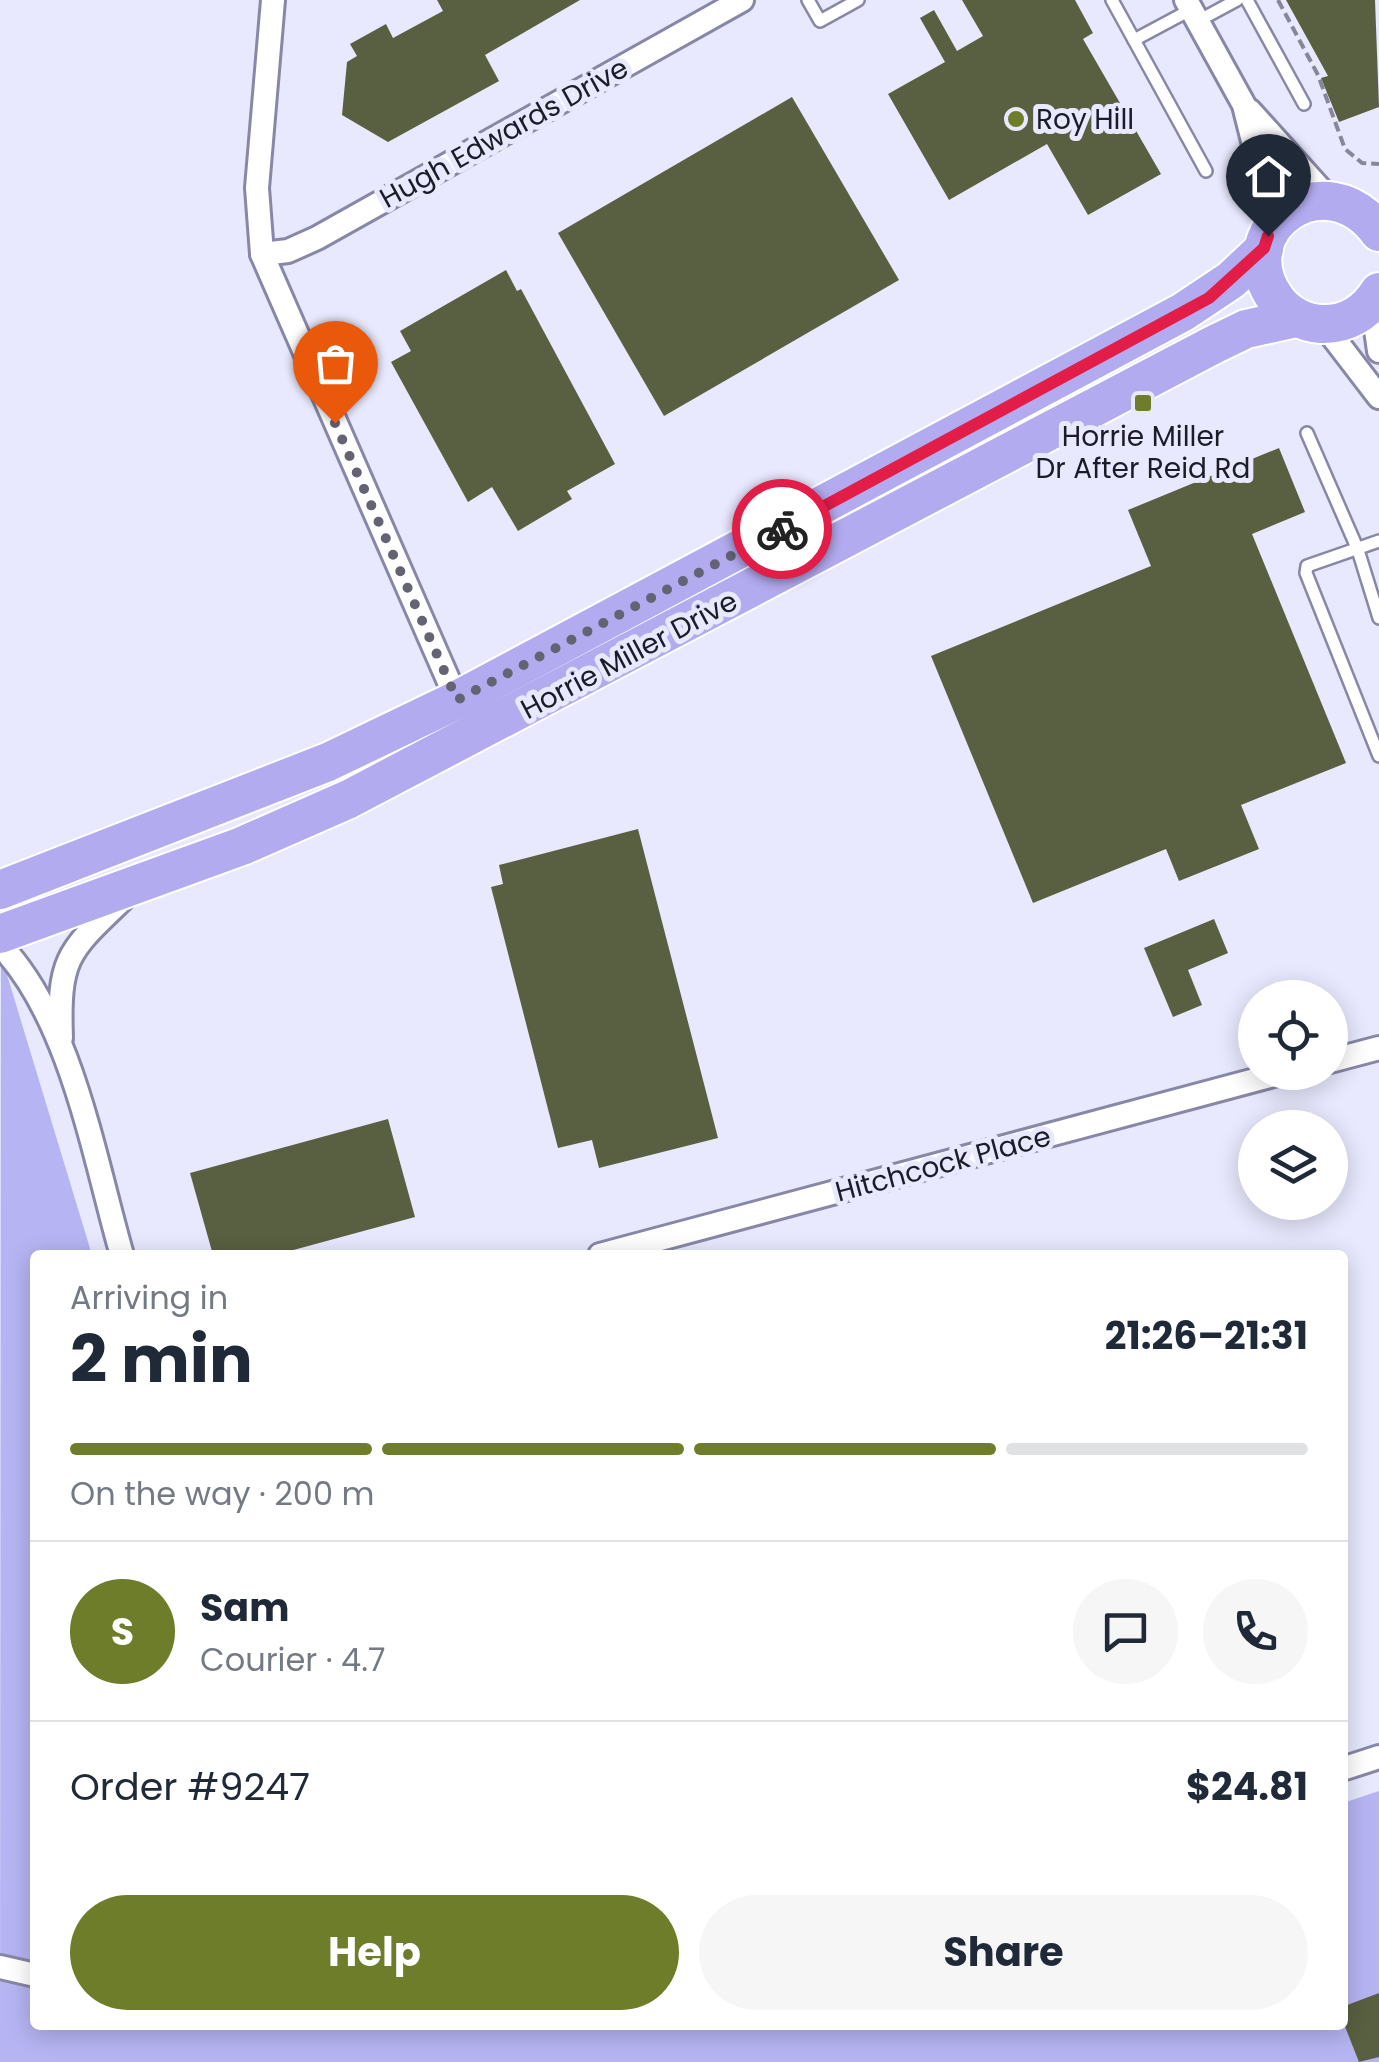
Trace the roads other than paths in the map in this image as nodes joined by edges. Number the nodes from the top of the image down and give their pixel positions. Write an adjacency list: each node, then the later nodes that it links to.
1 (274, 0): 15 (street)
2 (742, 0): 15 (street, Hugh Edwards Drive)
3 (808, 0): 4 (lane)
4 (858, 0)
5 (1112, 0): 9 (lane)
6 (1237, 0): 8 (lane)
7 (1247, 0): 10 (lane)
8 (1192, 10): 9 (lane); 11 (street)
9 (1134, 40): 12 (lane)
10 (1304, 104)
11 (1244, 105): 13 (street); 14 (street)
12 (1206, 171)
13 (1360, 209): 14 (main road, Horrie Miller Drive)
14 (1269, 237): 17 (main road); 24 (main road, Horrie Miller Drive)
15 (262, 254): 24 (street)
16 (1376, 297): 17 (main road, Horrie Miller Drive); 18 (street)
17 (1310, 321): 19 (street); 26 (main road, Horrie Miller Drive)
18 (1379, 351)
19 (1379, 397)
20 (1306, 432): 22 (lane)
21 (1379, 541): 22 (lane)
22 (1358, 550): 23 (lane); 25 (lane)
23 (1379, 618)
24 (457, 700): 27 (main road, Horrie Miller Drive)
25 (1379, 756)
26 (134, 888): 28 (main road, Horrie Miller Drive); 30 (street)
27 (0, 890)
28 (0, 934)
29 (0, 945): 30 (street)
30 (61, 1047): 34 (street)
31 (1379, 1048): 32 (street)
32 (1348, 1056)
33 (1238, 1085): 35 (street, Hitchcock Place)
34 (121, 1250)
35 (619, 1250)
36 (1379, 1757): 37 (street)
37 (1348, 1767)
38 (0, 1968): 39 (street)
39 (30, 1974)

